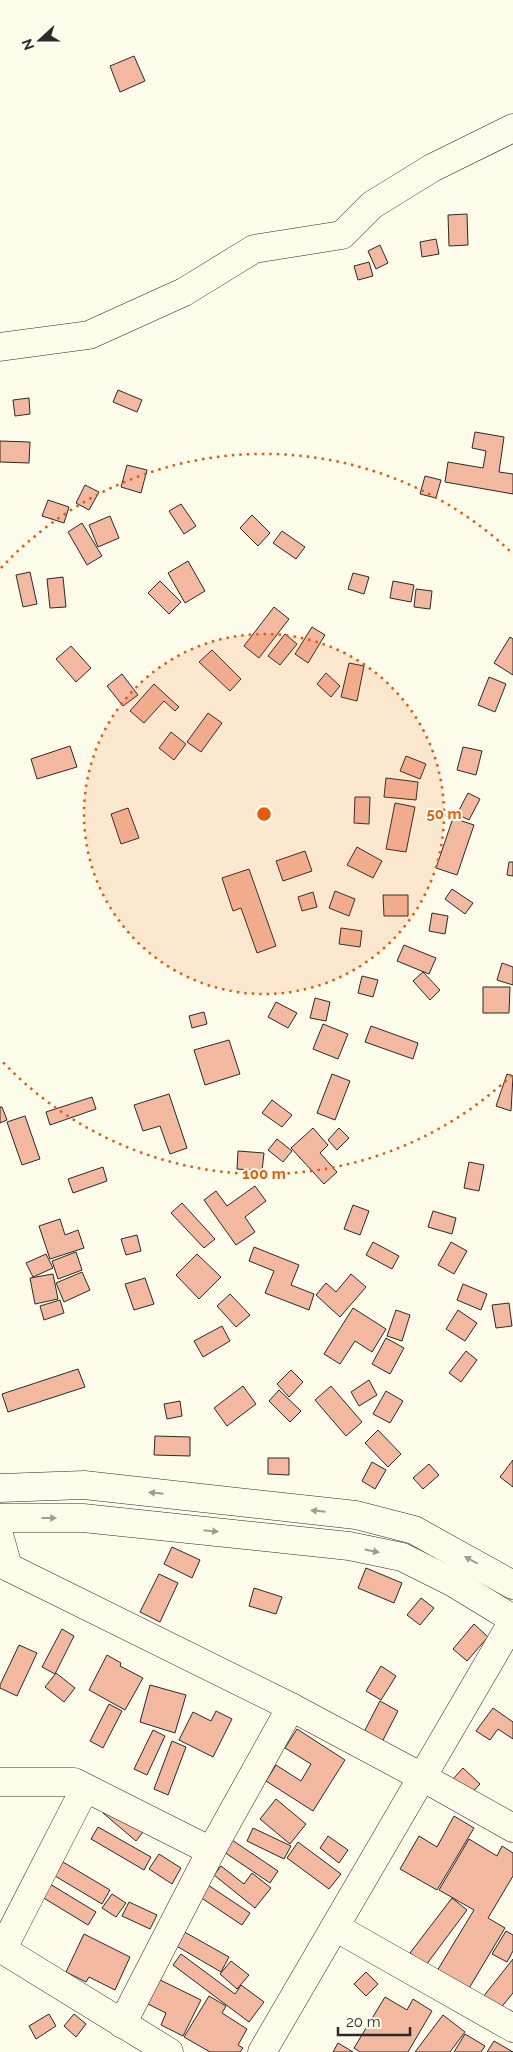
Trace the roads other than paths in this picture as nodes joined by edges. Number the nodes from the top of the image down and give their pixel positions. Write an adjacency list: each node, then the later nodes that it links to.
1 (513, 128): 2 (street)
2 (0, 347)
3 (0, 1488): 6 (street, one-way to 3)
4 (0, 1518): 7 (street, one-way to 7)
5 (0, 1538): 8 (street)
6 (513, 1585)
7 (513, 1620): 9 (street)
8 (291, 1707): 9 (street); 13 (street)
9 (422, 1777): 12 (street); 14 (street)
10 (0, 1782): 11 (street)
11 (86, 1788): 13 (street); 15 (street)
12 (513, 1828)
13 (211, 1851): 16 (street)
14 (335, 1927): 17 (street); 19 (street)
15 (1, 1949): 16 (street)
16 (122, 2024): 18 (street)
17 (513, 2028)
18 (169, 2052)
19 (262, 2052)

